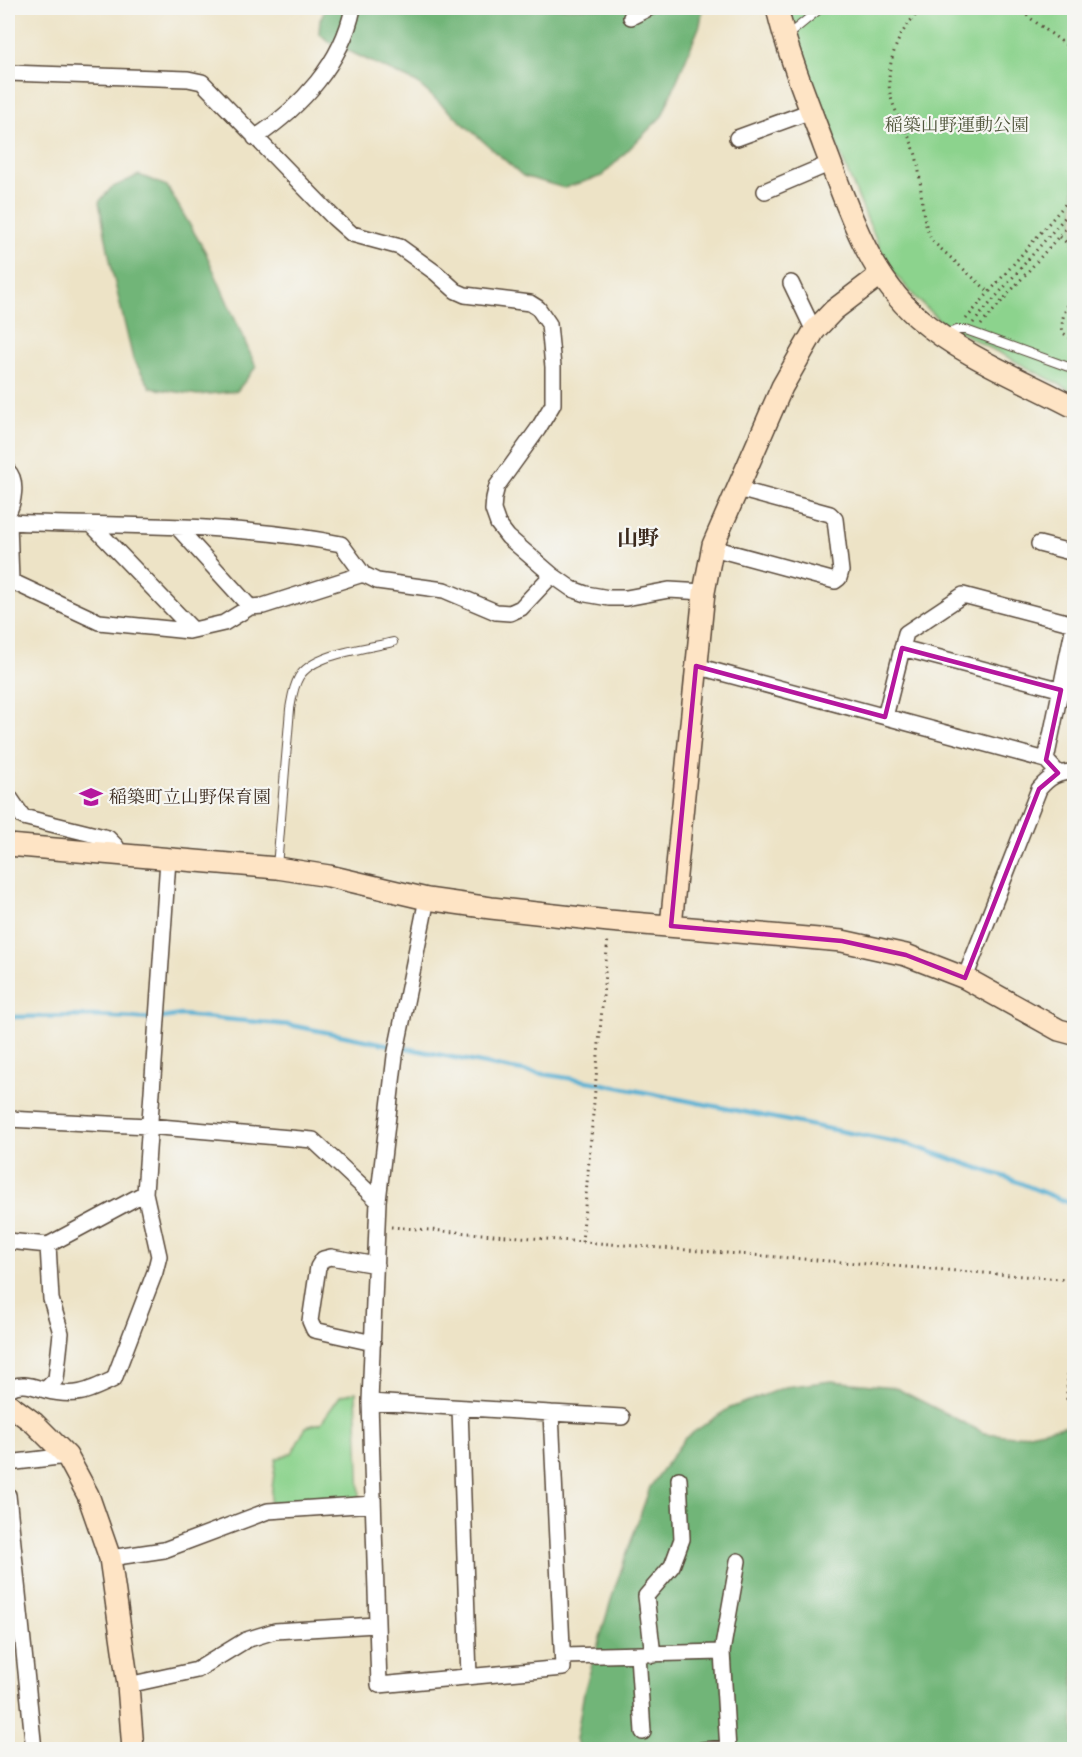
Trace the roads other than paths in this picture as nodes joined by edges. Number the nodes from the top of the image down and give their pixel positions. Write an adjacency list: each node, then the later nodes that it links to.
1 (353, 8): 9 (street)
2 (649, 8): 5 (street)
3 (777, 8): 6 (street)
4 (821, 8): 6 (lane)
5 (631, 17)
6 (784, 38): 8 (street)
7 (8, 73): 9 (street)
8 (811, 111): 10 (street); 11 (street)
9 (255, 138): 28 (street)
10 (737, 138)
11 (831, 164): 12 (street); 13 (street)
12 (765, 191)
13 (880, 275): 15 (street); 16 (street)
14 (791, 283): 15 (street)
15 (814, 331): 20 (street)
16 (949, 333): 17 (lane); 18 (street)
17 (1074, 369)
18 (1074, 407)
19 (8, 471): 21 (street)
20 (738, 489): 25 (street); 25 (street)
21 (8, 520): 22 (street); 32 (street)
22 (92, 525): 23 (street); 32 (street)
23 (178, 528): 27 (street); 30 (street)
24 (1039, 544): 26 (street)
25 (713, 548): 29 (street)
26 (1074, 554)
27 (363, 574): 28 (street); 30 (street)
28 (552, 575): 29 (street)
29 (704, 592): 35 (street)
30 (250, 608): 32 (street)
31 (1074, 625): 34 (street); 36 (street)
32 (193, 630)
33 (393, 642): 45 (lane)
34 (902, 648): 36 (street); 37 (street)
35 (696, 666): 37 (street); 47 (street)
36 (1068, 691): 38 (street)
37 (885, 717): 38 (street)
38 (1046, 760): 40 (street)
39 (1074, 772): 40 (street)
40 (1058, 773): 48 (street)
41 (8, 795): 43 (street)
42 (8, 845): 43 (street)
43 (120, 855): 44 (street)
44 (168, 860): 45 (street); 51 (street)
45 (277, 868): 46 (street)
46 (427, 899): 47 (street); 53 (street)
47 (671, 926): 48 (street)
48 (965, 978): 49 (street)
49 (1074, 1034)
50 (8, 1119): 51 (street)
51 (148, 1126): 52 (street); 53 (street)
52 (145, 1193): 55 (street); 59 (street)
53 (378, 1201): 56 (street)
54 (8, 1241): 55 (street)
55 (48, 1245): 59 (street)
56 (376, 1265): 57 (street); 57 (street)
57 (373, 1343): 60 (street)
58 (8, 1390): 59 (street)
59 (45, 1390)
60 (370, 1402): 62 (street); 69 (street)
61 (8, 1404): 65 (street)
62 (460, 1408): 63 (street); 77 (street)
63 (551, 1413): 64 (street); 76 (street)
64 (622, 1417)
65 (67, 1456): 66 (street); 70 (street)
66 (8, 1463)
67 (679, 1479): 75 (street)
68 (8, 1494): 80 (street)
69 (373, 1504): 70 (street); 72 (street)
70 (110, 1558): 78 (street)
71 (738, 1562): 73 (street)
72 (376, 1625): 77 (street); 78 (street)
73 (723, 1652): 75 (street); 83 (street)
74 (638, 1655): 75 (street); 76 (street); 79 (street)
75 (654, 1655)
76 (563, 1656): 77 (street)
77 (469, 1677)
78 (128, 1685): 81 (street)
79 (643, 1732)
80 (34, 1749)
81 (133, 1749)
82 (702, 1749): 83 (street)
83 (728, 1749)

